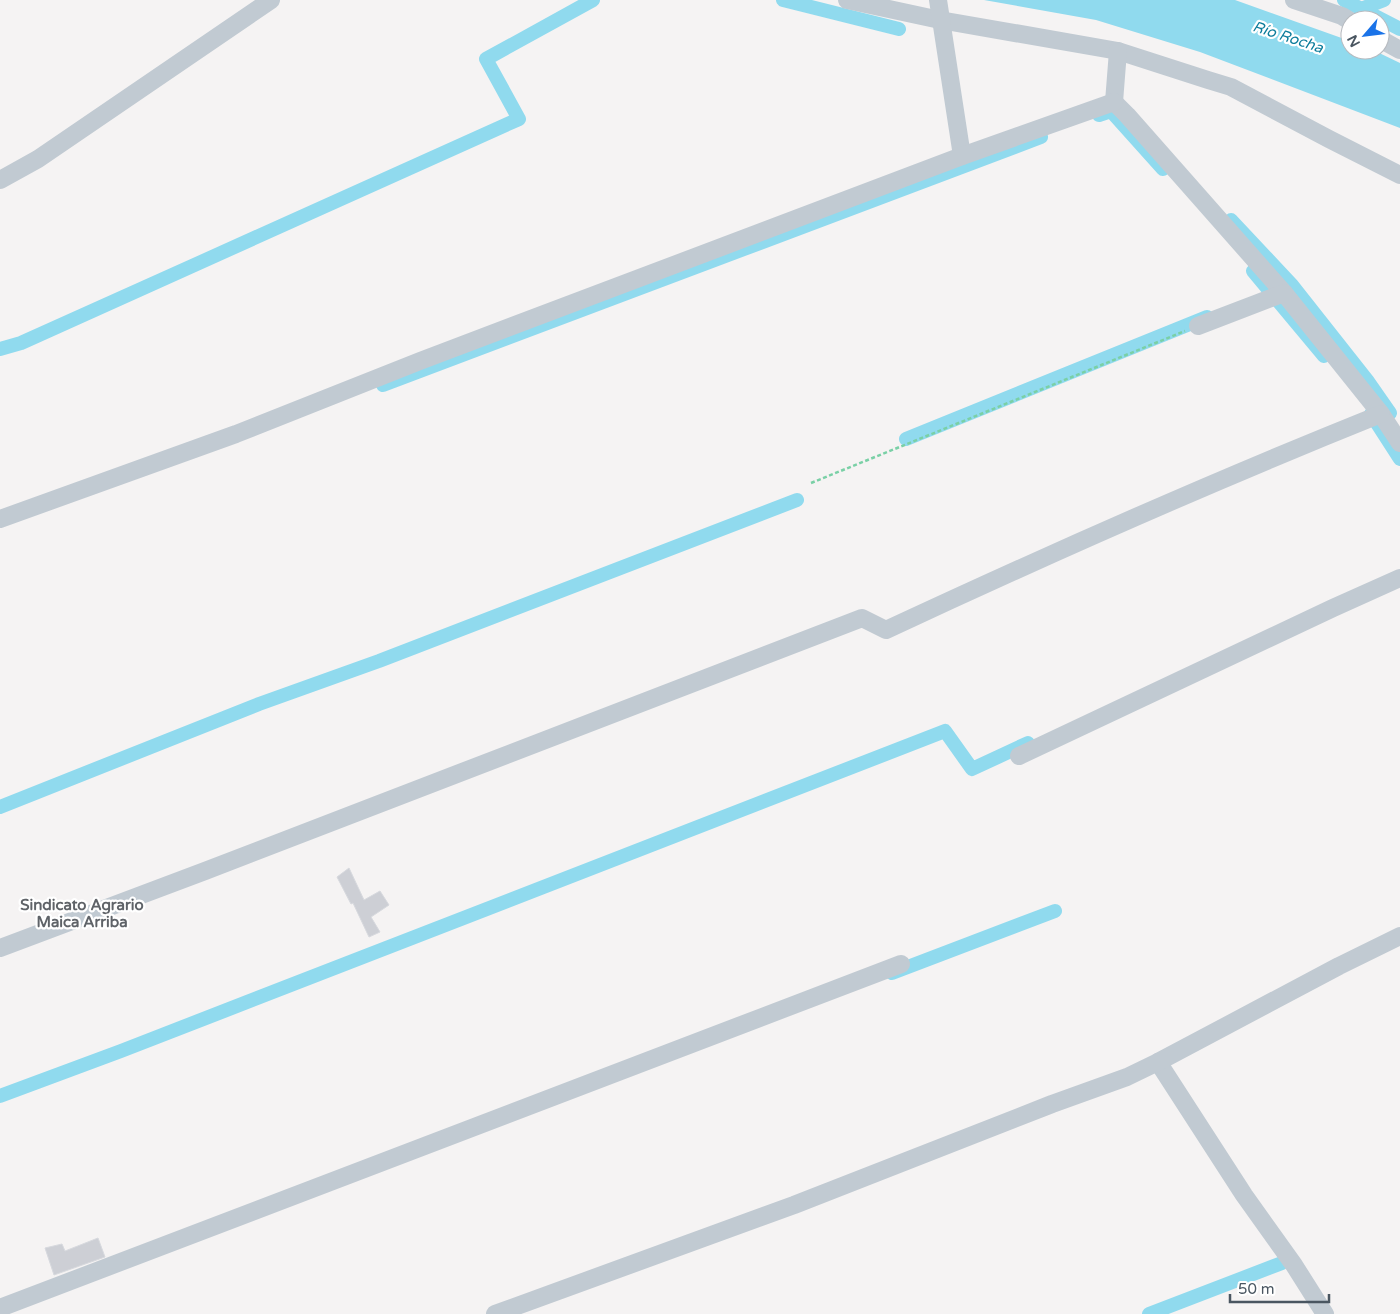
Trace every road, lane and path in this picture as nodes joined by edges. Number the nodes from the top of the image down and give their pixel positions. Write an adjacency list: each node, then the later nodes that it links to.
1 (271, 0): 10 (street)
2 (847, 0): 4 (street)
3 (1294, 0): 5 (street)
4 (939, 11): 6 (street); 8 (street)
5 (1340, 15)
6 (1118, 51): 7 (street); 9 (street)
7 (1114, 102): 8 (street); 11 (street)
8 (962, 156): 16 (street)
9 (1400, 174)
10 (0, 180)
11 (1284, 293): 12 (street); 13 (street)
12 (1198, 326): 15 (path)
13 (1381, 414): 14 (street); 20 (street)
14 (1400, 444)
15 (811, 483)
16 (0, 519)
17 (1400, 578): 18 (street)
18 (1019, 756)
19 (1400, 936): 22 (street)
20 (0, 948)
21 (900, 964): 23 (street)
22 (1158, 1062): 24 (street); 25 (street)
23 (0, 1308)
24 (496, 1314)
25 (1325, 1314)

